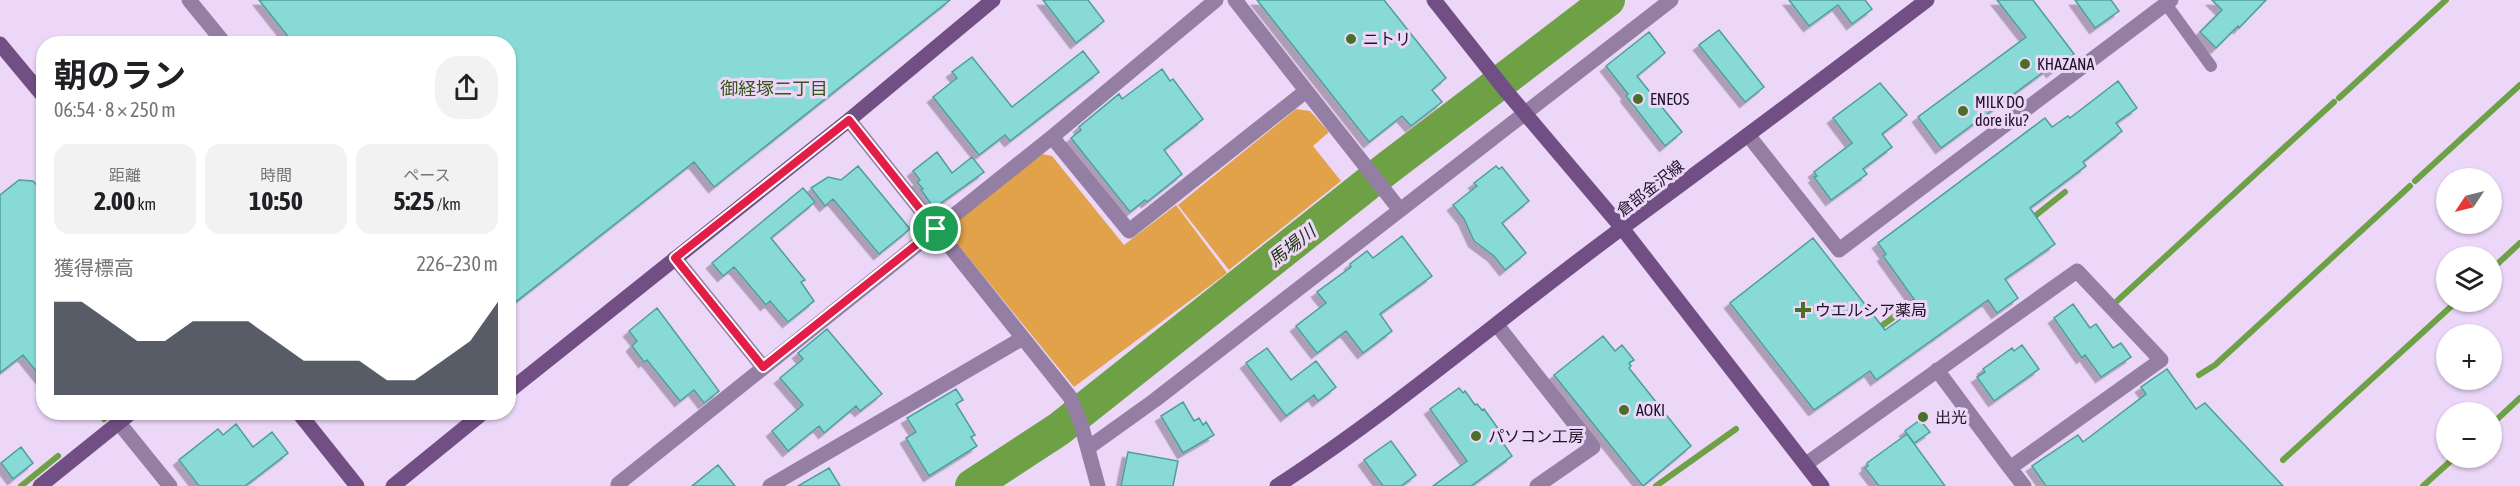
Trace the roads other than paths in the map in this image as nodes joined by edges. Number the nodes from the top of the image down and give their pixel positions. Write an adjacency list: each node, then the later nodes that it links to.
1 (189, 0): 9 (street)
2 (993, 0): 15 (street)
3 (1216, 0): 17 (street)
4 (1235, 0): 13 (street)
5 (1434, 0): 14 (street)
6 (1671, 0): 14 (street)
7 (1927, 0): 16 (street, 倉部金沢線)
8 (2167, 1): 11 (lane); 16 (street)
9 (218, 36)
10 (0, 44): 12 (street)
11 (2211, 66)
12 (36, 88)
13 (1306, 91): 17 (street); 18 (street)
14 (1524, 112): 18 (street); 19 (street)
15 (849, 120): 20 (street); 21 (street)
16 (1748, 135): 19 (street, 倉部金沢線)
17 (1052, 137): 20 (street)
18 (1400, 210): 31 (street)
19 (1622, 228): 22 (street); 32 (street, 倉部金沢線)
20 (936, 229): 23 (street); 24 (street)
21 (675, 258): 24 (street); 26 (street)
22 (1497, 325): 41 (street); 42 (street)
23 (1023, 338): 31 (street); 39 (street)
24 (763, 367): 34 (street)
25 (1937, 370): 32 (street); 33 (street); 33 (street)
26 (516, 386)
27 (123, 420): 30 (street)
28 (304, 420): 37 (street)
29 (474, 420): 38 (street)
30 (119, 423): 35 (street); 36 (street)
31 (1088, 448): 40 (street)
32 (1806, 464): 43 (street, 倉部金沢線)
33 (2010, 468): 44 (street)
34 (618, 485)
35 (40, 486)
36 (170, 486)
37 (357, 486)
38 (393, 486)
39 (770, 486)
40 (1098, 486)
41 (1277, 486)
42 (1537, 486)
43 (1822, 486)
44 (2024, 486)

